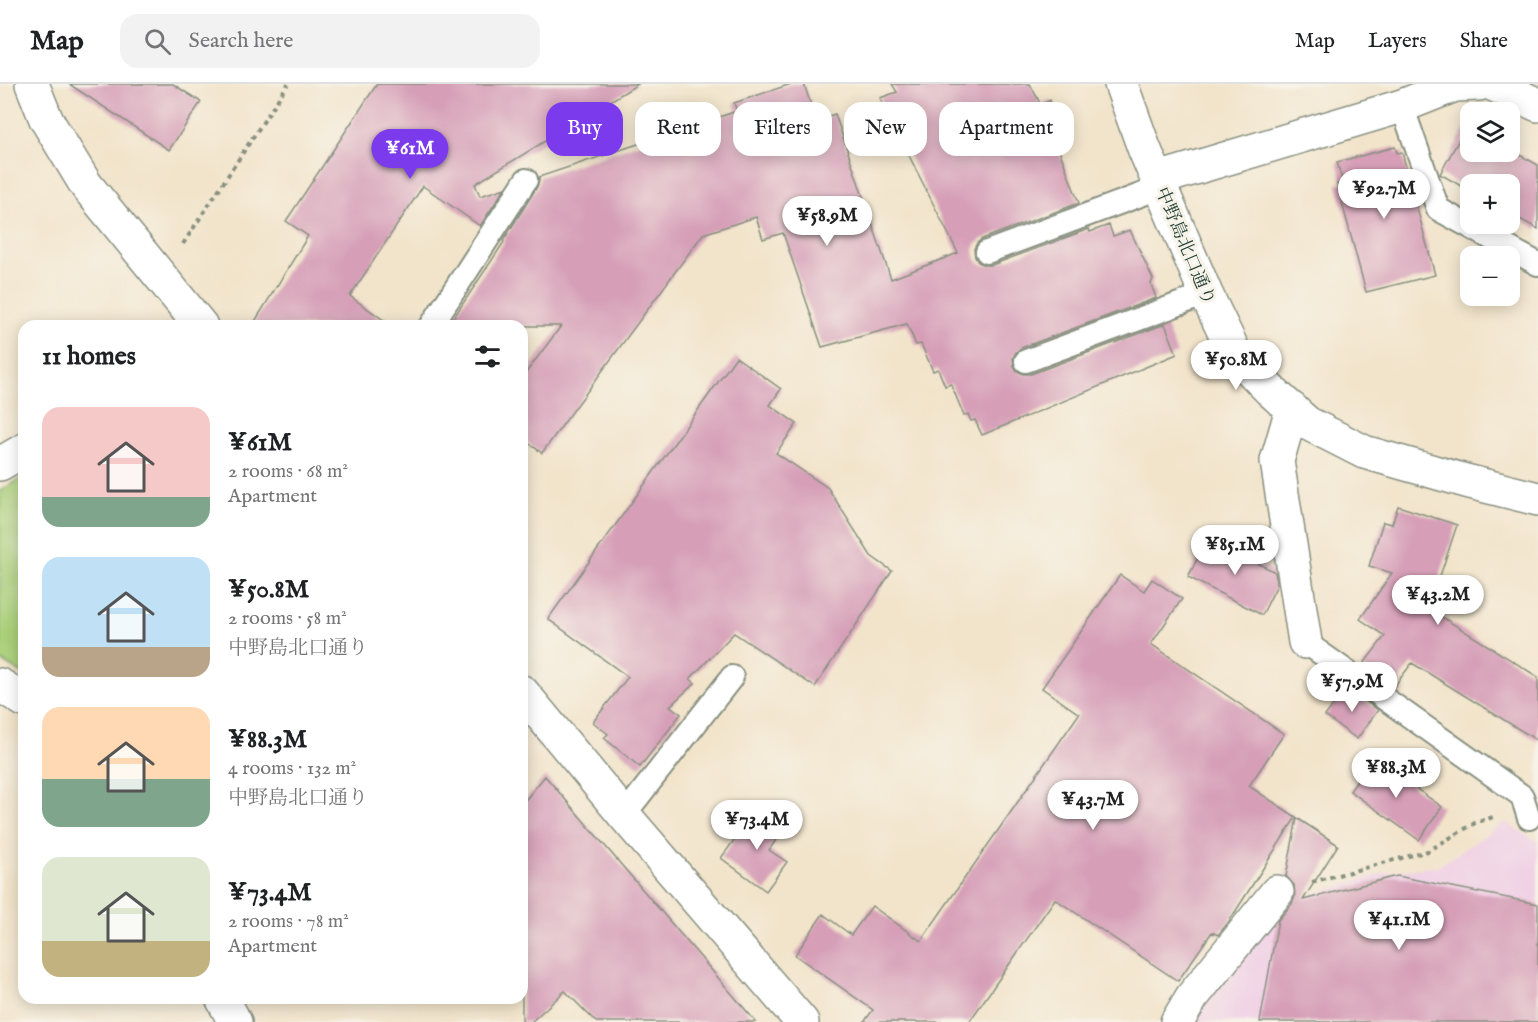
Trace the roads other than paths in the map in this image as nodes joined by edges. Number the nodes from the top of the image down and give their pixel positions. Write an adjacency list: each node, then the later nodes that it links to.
1 (32, 84): 12 (street)
2 (1121, 84): 8 (street, 中野島北口通り)
3 (1463, 84): 6 (street)
4 (1492, 84): 5 (street)
5 (1538, 105)
6 (1402, 106): 8 (street); 10 (lane)
7 (526, 180): 13 (lane)
8 (1160, 183): 9 (lane); 11 (street, 中野島北口通り)
9 (987, 252)
10 (1538, 264)
11 (1206, 294): 14 (lane); 15 (street, 中野島北口通り)
12 (196, 320)
13 (435, 320)
14 (1026, 361)
15 (1292, 409): 18 (street, 中野島北口通り); 19 (street)
16 (18, 454): 17 (street)
17 (0, 464)
18 (1538, 499)
19 (1305, 642): 25 (lane)
20 (732, 677): 24 (lane)
21 (0, 685): 22 (street)
22 (18, 696)
23 (528, 699): 24 (street)
24 (624, 815): 29 (street)
25 (1529, 818)
26 (1277, 892): 30 (street)
27 (225, 1004): 28 (street)
28 (235, 1022)
29 (802, 1022)
30 (1177, 1022)

